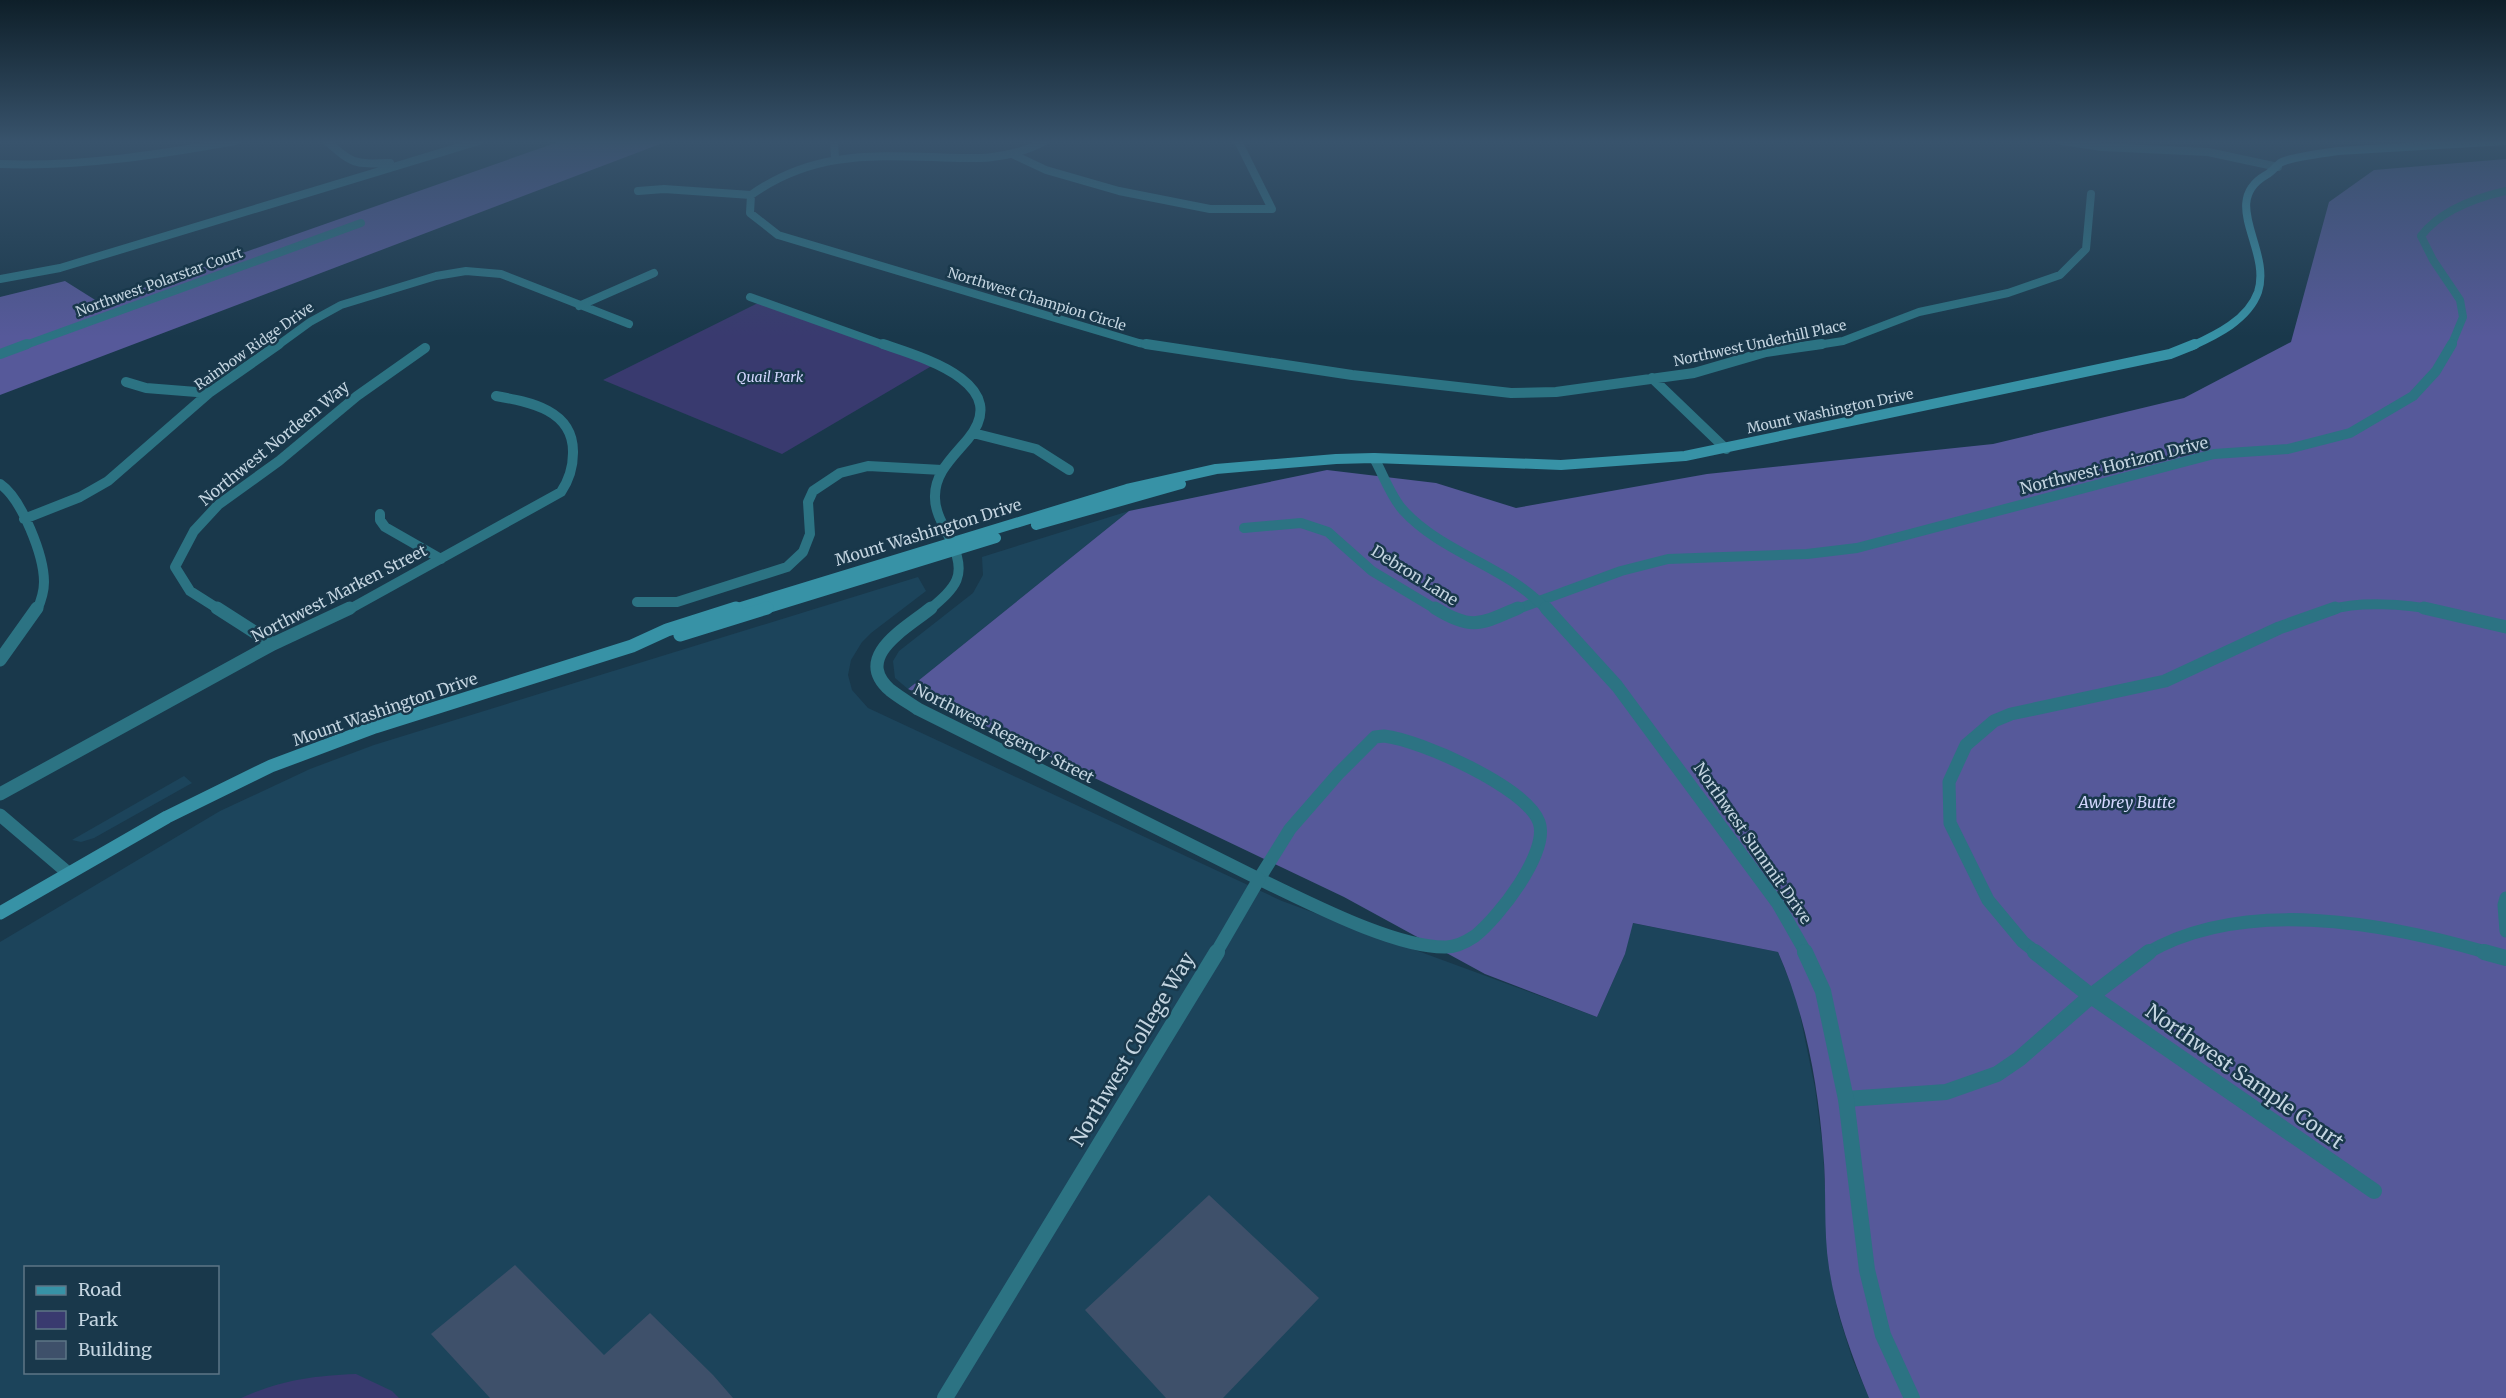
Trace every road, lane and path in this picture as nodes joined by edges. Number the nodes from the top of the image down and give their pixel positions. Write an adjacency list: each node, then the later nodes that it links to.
1 (264, 206): 10 (street)
2 (750, 206): 16 (street, Northwest Champion Circle)
3 (1196, 206): 4 (street)
4 (1271, 206)
5 (2090, 206): 16 (street, Northwest Underhill Place)
6 (2246, 206): 21 (main road, Mount Washington Drive)
7 (2462, 206): 31 (street, Northwest Horizon Drive)
8 (361, 223): 15 (street, Northwest Polarstar Court)
9 (654, 273): 12 (street)
10 (0, 279)
11 (750, 297): 20 (street, Northwest Regency Street)
12 (579, 306): 13 (street, Rainbow Ridge Drive); 18 (street, Rainbow Ridge Drive)
13 (629, 324)
14 (425, 348): 34 (street, Northwest Nordeen Way)
15 (0, 354)
16 (1652, 378): 21 (street)
17 (126, 382): 18 (street)
18 (209, 393): 27 (street, Rainbow Ridge Drive)
19 (496, 396): 30 (street, Northwest Marken Street)
20 (973, 433): 23 (street, Northwest Regency Street); 24 (street)
21 (1726, 449): 22 (main road, Mount Washington Drive)
22 (1374, 458): 29 (main road, Mount Washington Drive); 31 (street, Northwest Summit Drive)
23 (942, 470): 29 (street, Northwest Regency Street); 32 (street)
24 (1069, 470)
25 (0, 484): 27 (street)
26 (380, 514): 30 (street)
27 (24, 519): 35 (street)
28 (1244, 528): 31 (street, Debron Lane)
29 (954, 546): 38 (main road, Mount Washington Drive); 39 (street, Northwest Regency Street)
30 (441, 558): 34 (street, Northwest Marken Street)
31 (1538, 600): 45 (street, Northwest Summit Drive)
32 (637, 602)
33 (2506, 627): 44 (street, Northwest Sample Court)
34 (273, 644): 36 (street, Northwest Marken Street)
35 (0, 660)
36 (0, 794)
37 (0, 816): 38 (street)
38 (67, 873): 41 (main road, Mount Washington Drive)
39 (1259, 879): 39 (street, Northwest College Way); 47 (street, Northwest College Way)
40 (2506, 898): 42 (street)
41 (0, 913)
42 (2506, 931)
43 (2506, 958): 44 (street)
44 (2091, 996): 45 (street); 46 (street, Northwest Sample Court)
45 (1846, 1099): 48 (street, Northwest Summit Drive)
46 (2374, 1191)
47 (945, 1398)
48 (1912, 1398)

